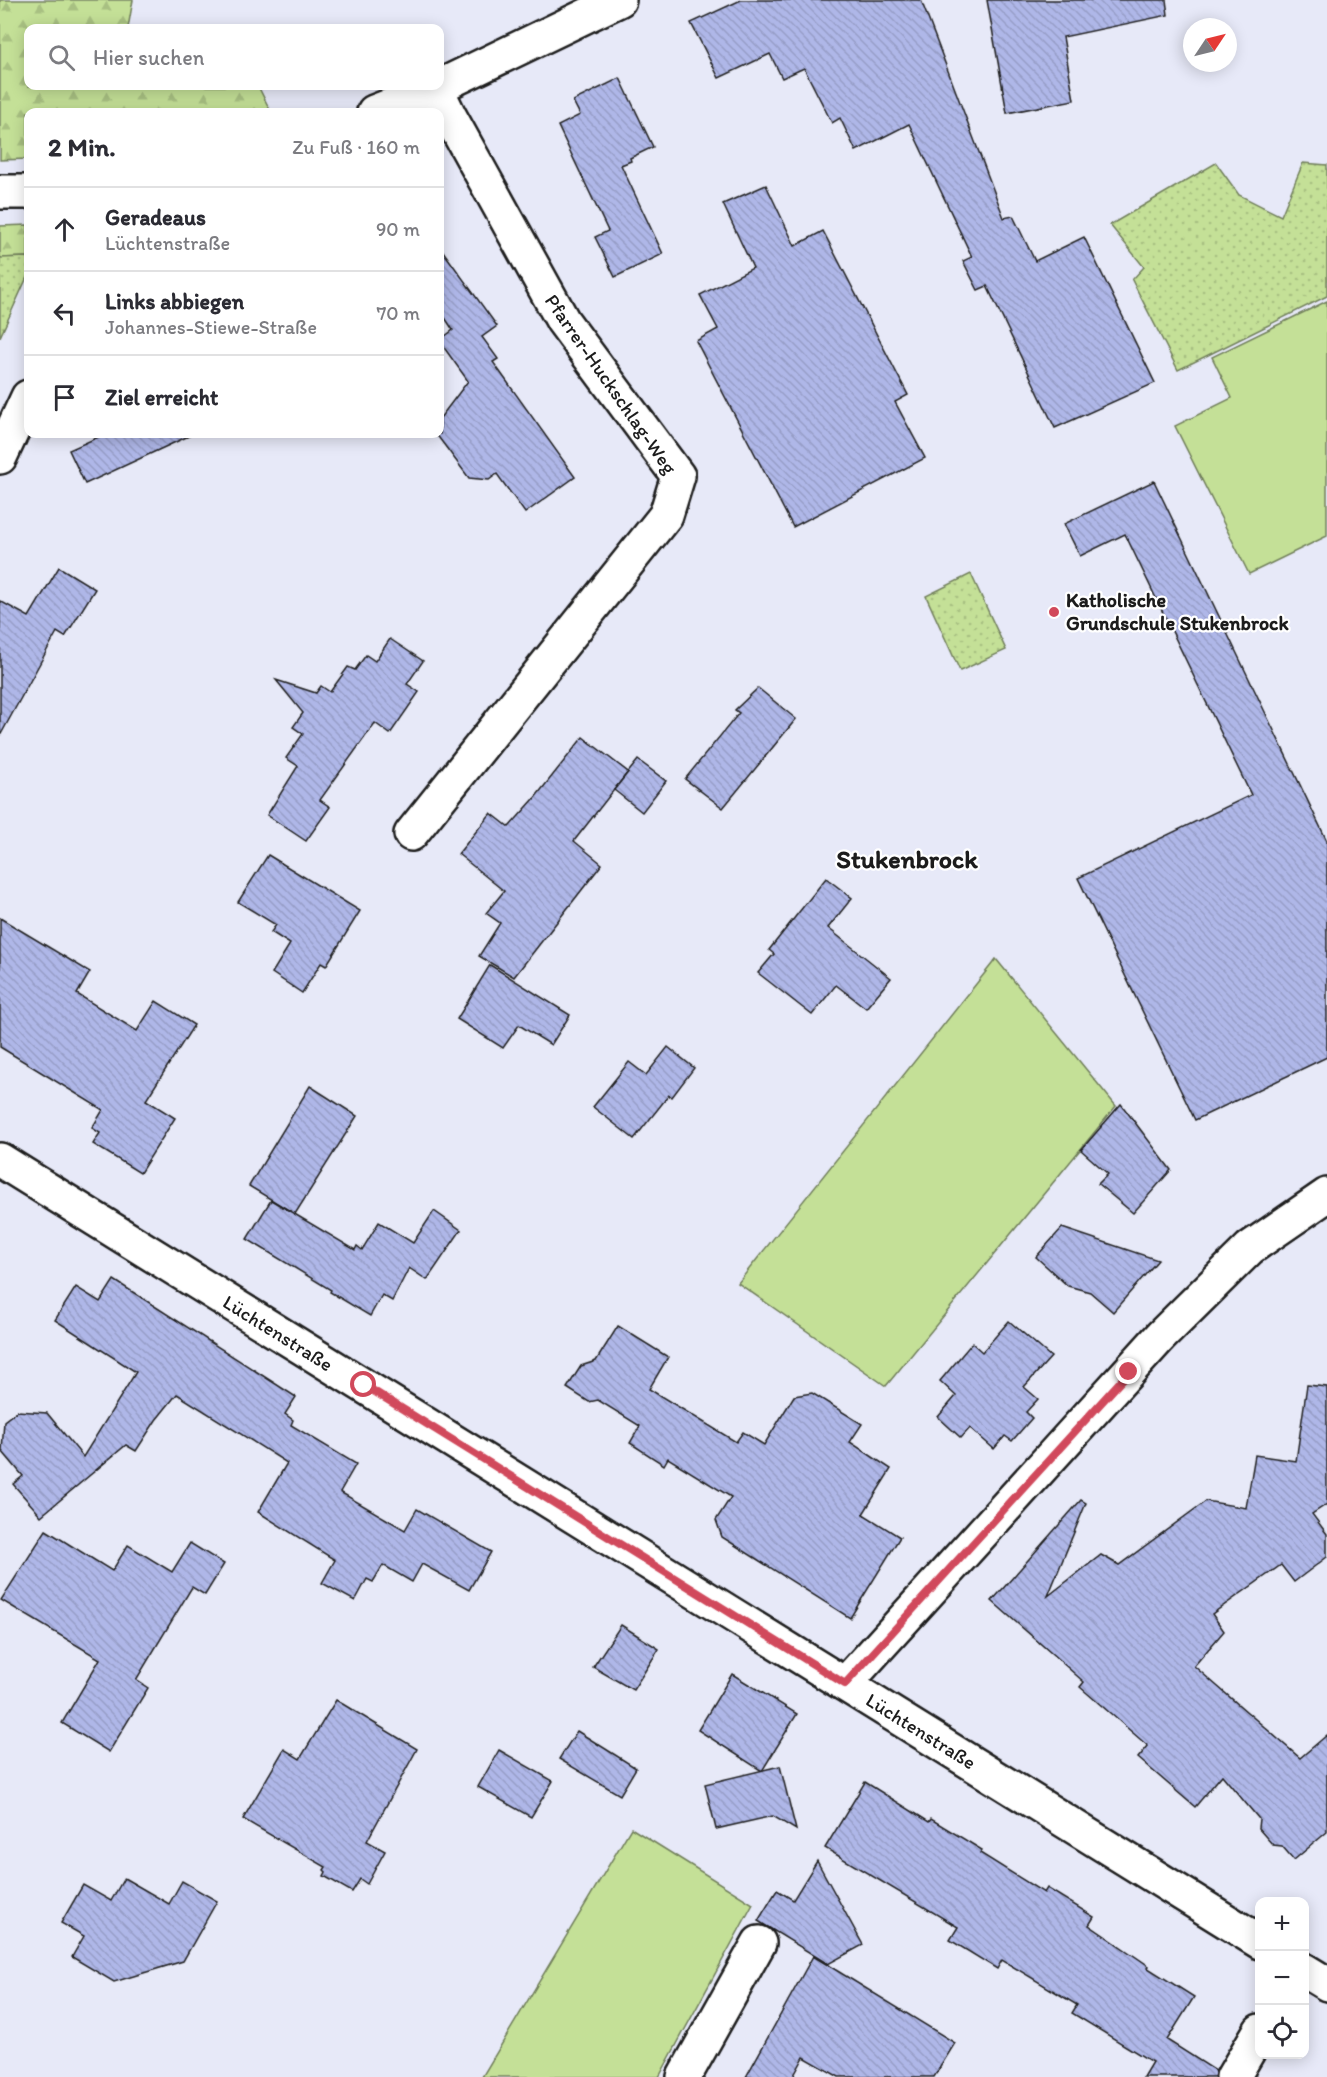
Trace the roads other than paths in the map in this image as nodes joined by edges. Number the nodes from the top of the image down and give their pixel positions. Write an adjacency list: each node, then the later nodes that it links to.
1 (619, 0): 2 (street)
2 (444, 84)
3 (431, 90): 5 (street)
4 (437, 90): 10 (street, Pfarrer-Huckschlag-Weg)
5 (384, 108)
6 (0, 192): 7 (street)
7 (24, 192)
8 (24, 405): 9 (street)
9 (0, 457)
10 (411, 834)
11 (0, 1160): 13 (street, Lüchtenstraße)
12 (1327, 1195): 13 (street)
13 (845, 1684): 14 (street, Lüchtenstraße)
14 (1255, 1939)
15 (759, 1943): 19 (street)
16 (1309, 1973): 17 (street)
17 (1327, 1984)
18 (1255, 2040): 20 (street)
19 (684, 2077)
20 (1233, 2077)

